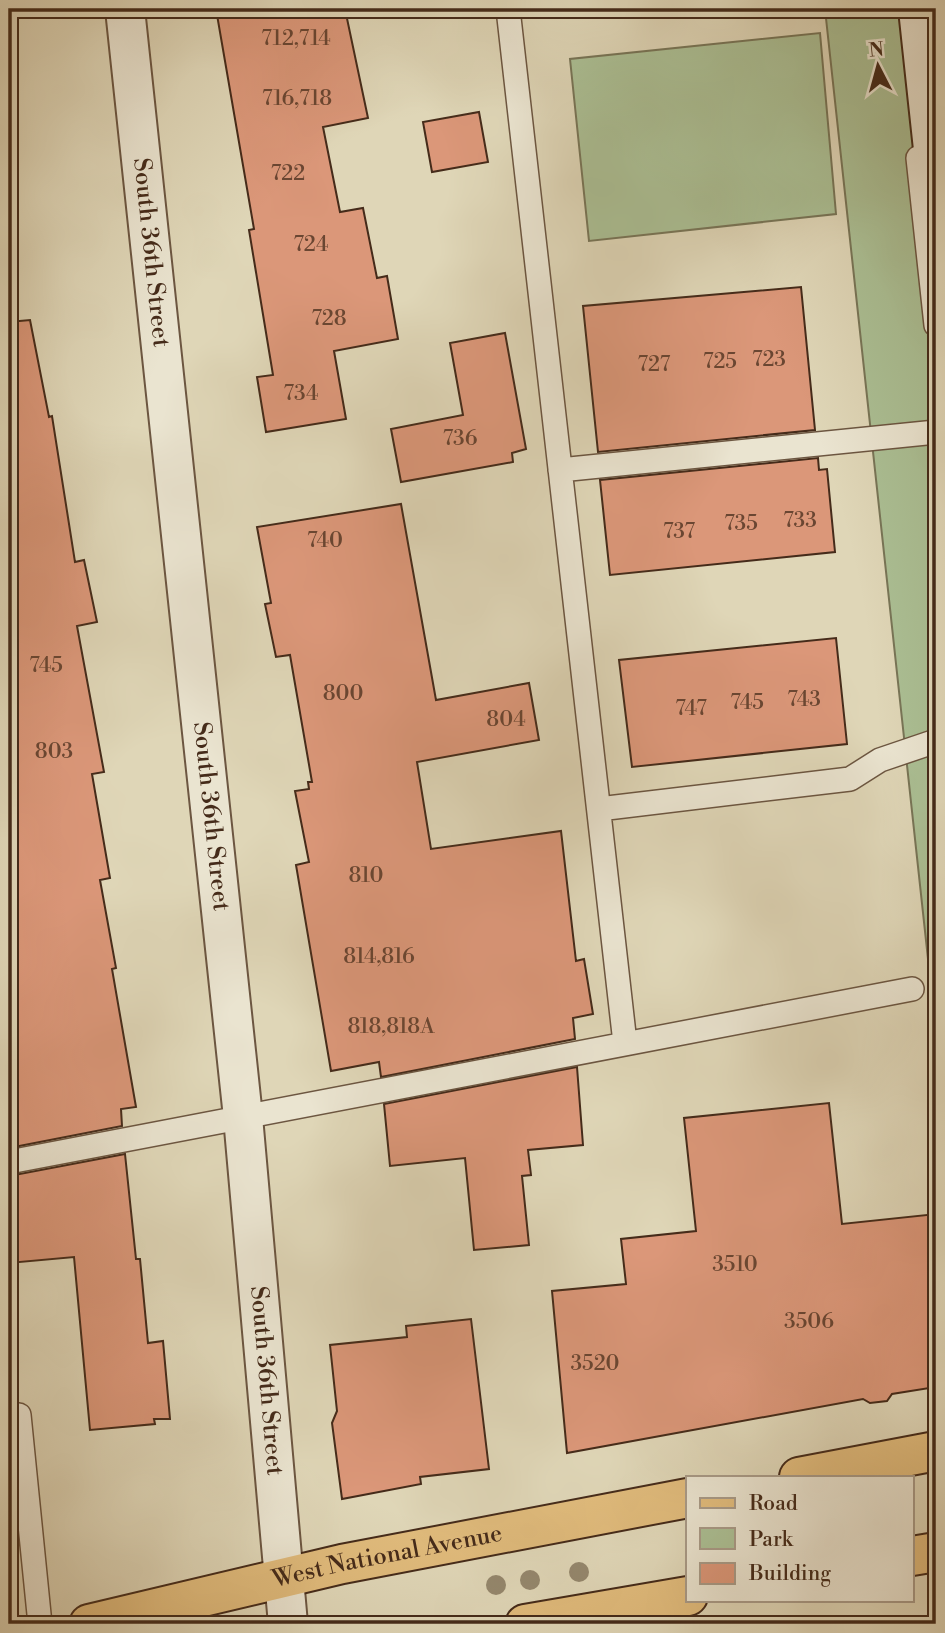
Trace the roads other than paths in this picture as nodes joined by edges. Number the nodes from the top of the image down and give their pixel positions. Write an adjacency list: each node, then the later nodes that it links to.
1 (125, 9): 13 (street, South 36th Street)
2 (508, 9): 8 (lane)
3 (902, 9): 6 (lane)
4 (918, 9): 5 (street)
5 (936, 177)
6 (936, 325)
7 (936, 432): 8 (lane)
8 (560, 470): 10 (lane)
9 (936, 741): 10 (lane)
10 (599, 809): 12 (lane)
11 (912, 989): 12 (lane)
12 (625, 1044): 13 (lane)
13 (243, 1117): 14 (lane); 21 (street, South 36th Street)
14 (9, 1162)
15 (19, 1415): 23 (lane)
16 (936, 1451): 17 (main road)
17 (804, 1476)
18 (686, 1498): 21 (main road, West National Avenue)
19 (936, 1552): 20 (main road)
20 (914, 1556)
21 (284, 1578): 24 (main road, West National Avenue); 25 (street, South 36th Street)
22 (686, 1595): 26 (main road)
23 (40, 1624)
24 (89, 1624)
25 (288, 1624)
26 (525, 1624)

